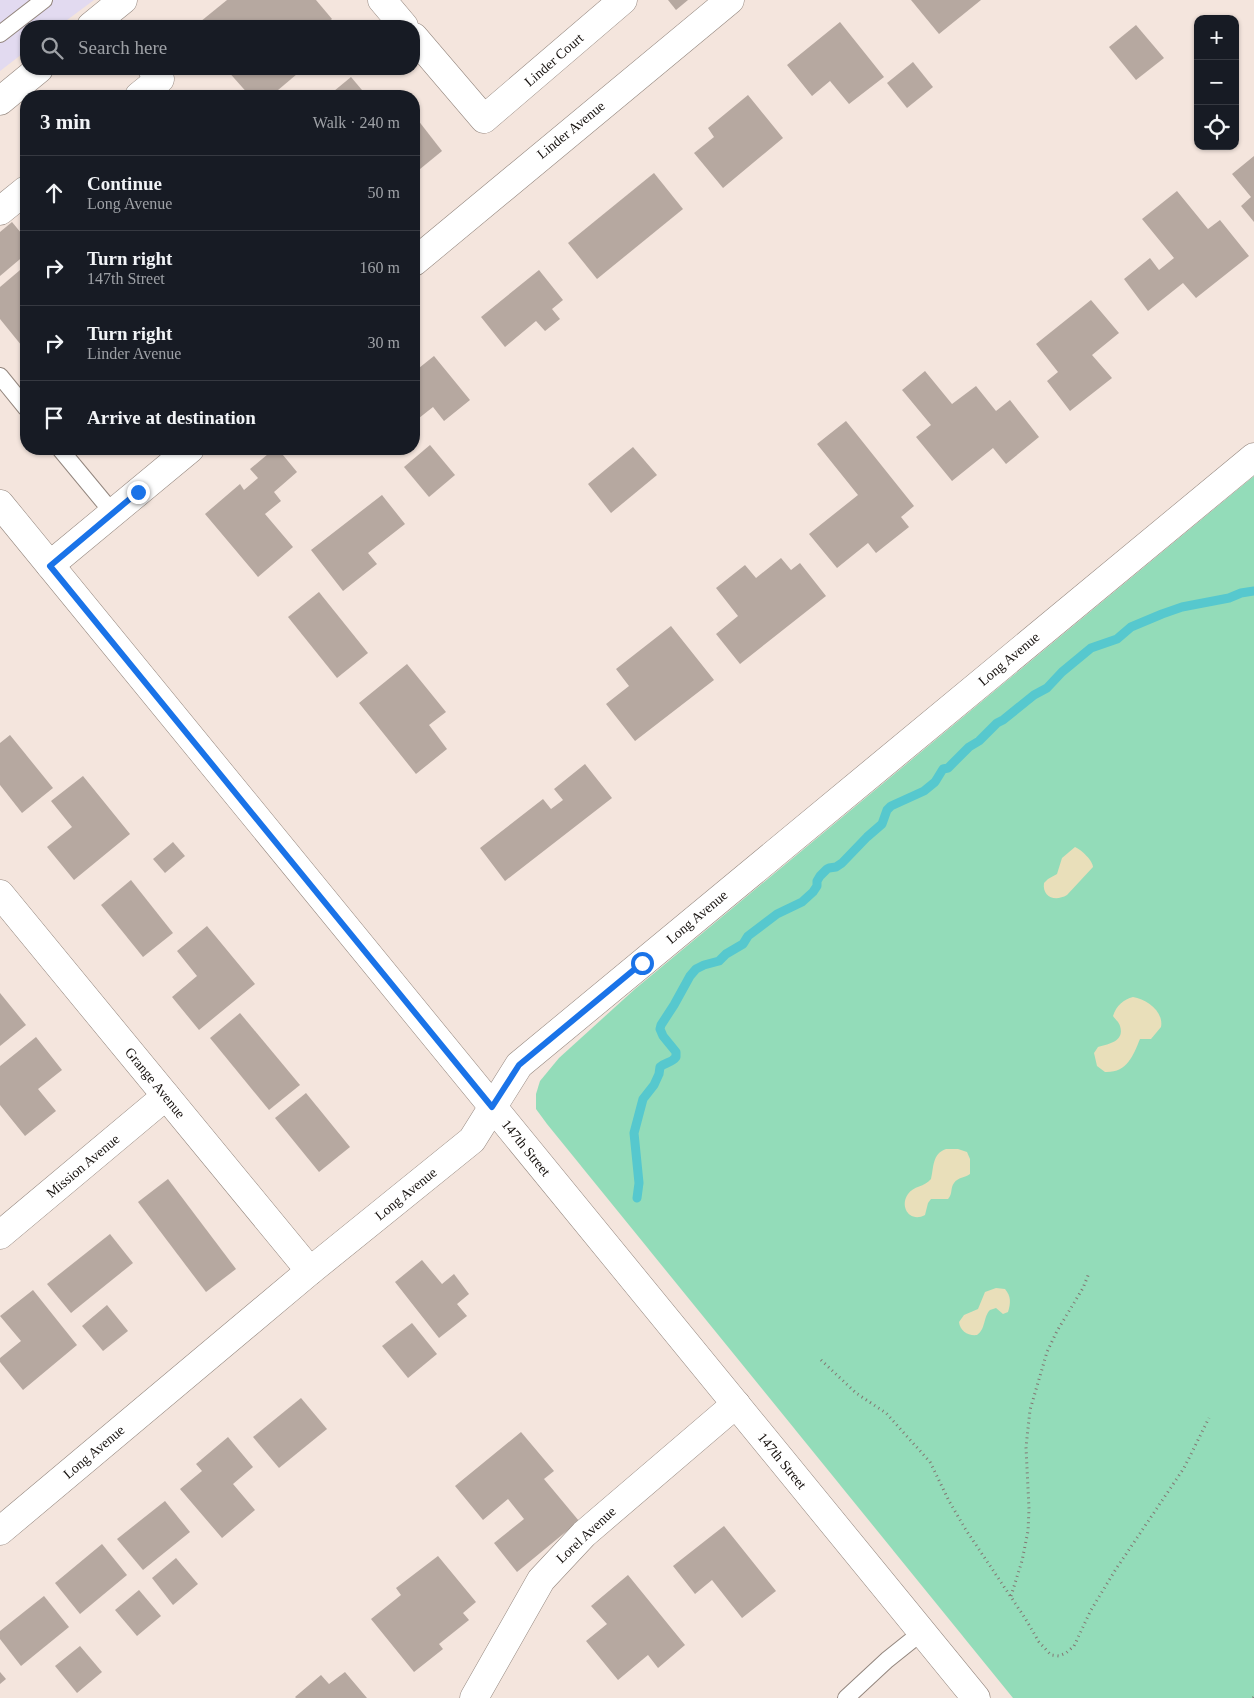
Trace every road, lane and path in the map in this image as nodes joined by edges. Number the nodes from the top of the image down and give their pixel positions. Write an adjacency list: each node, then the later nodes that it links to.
1 (44, 0): 6 (lane)
2 (382, 0): 5 (street)
3 (623, 0): 7 (street, Linder Court)
4 (730, 0): 14 (street, Linder Avenue)
5 (399, 20)
6 (0, 34)
7 (420, 44)
8 (31, 75): 11 (street)
9 (157, 75): 10 (street)
10 (146, 90)
11 (0, 100)
12 (20, 195): 13 (street)
13 (0, 211)
14 (420, 257)
15 (0, 376): 16 (lane)
16 (20, 401)
17 (65, 455): 21 (lane)
18 (183, 455): 21 (street)
19 (1254, 457): 25 (street, Long Avenue)
20 (0, 504): 22 (street, 147th Street)
21 (112, 513): 22 (street)
22 (50, 566): 25 (street, 147th Street)
23 (0, 894): 24 (street, Grange Avenue)
24 (166, 1096): 26 (street, Mission Avenue); 27 (street, Grange Avenue)
25 (492, 1107): 27 (street, Long Avenue); 30 (street, 147th Street)
26 (0, 1235)
27 (310, 1271): 32 (street, Long Avenue)
28 (1089, 1273): 33 (path)
29 (821, 1360): 33 (path)
30 (736, 1404): 34 (street, 147th Street); 35 (street, Lorel Avenue)
31 (1209, 1418): 33 (path)
32 (0, 1532)
33 (1011, 1596)
34 (922, 1632): 36 (lane); 37 (street, 147th Street)
35 (474, 1698)
36 (846, 1698)
37 (976, 1698)

